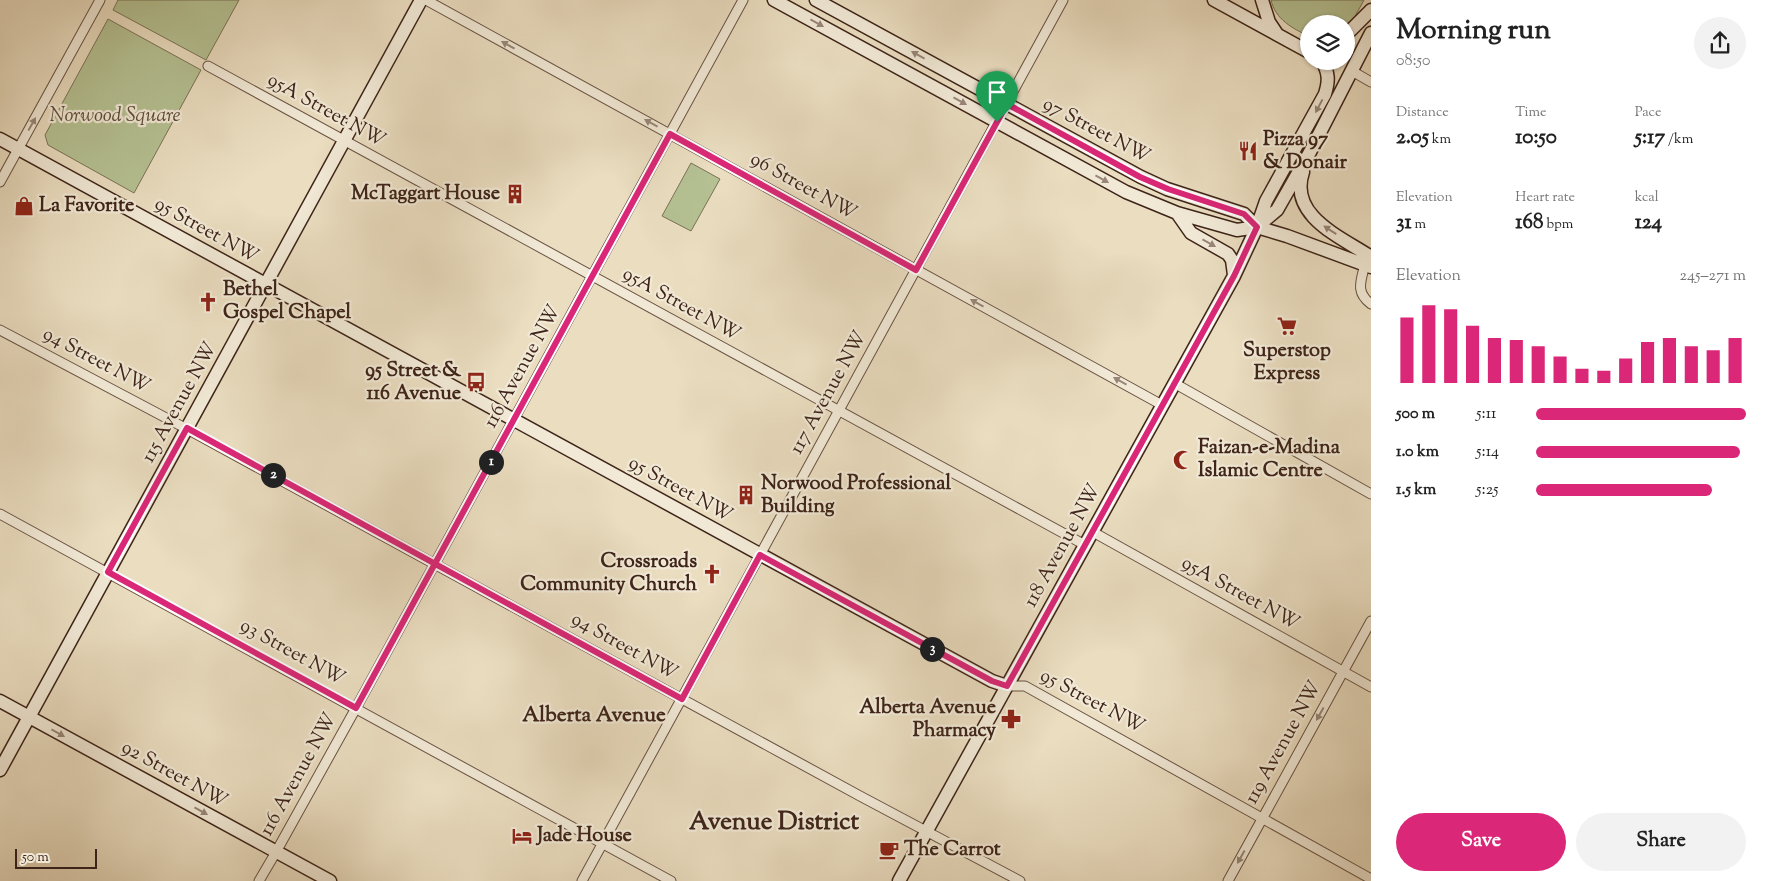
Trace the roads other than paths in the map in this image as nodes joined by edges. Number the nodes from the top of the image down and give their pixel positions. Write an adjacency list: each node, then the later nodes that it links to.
1 (88, 0): 10 (street)
2 (421, 0): 24 (main road, 115 Avenue NW)
3 (426, 0): 22 (street, 96 Street NW, one-way to 3)
4 (743, 0): 22 (street, 116 Avenue NW)
5 (774, 0): 21 (main road, 97 Street NW, one-way to 21)
6 (816, 0): 20 (main road, 97 Street NW, one-way to 6)
7 (1064, 0): 20 (street, 117 Avenue NW)
8 (1214, 0): 14 (main road)
9 (1262, 0): 14 (main road)
10 (99, 2): 25 (street, one-way to 10)
11 (1371, 10): 12 (main road)
12 (1355, 26)
13 (1371, 33): 18 (main road, 118 Avenue NW)
14 (1278, 36): 15 (main road)
15 (1300, 45)
16 (208, 66): 24 (street, 95A Street NW)
17 (1327, 70): 29 (main road, 118 Avenue NW, one-way to 29)
18 (1352, 71): 19 (street); 26 (main road, 118 Avenue NW)
19 (1371, 82)
20 (1007, 104): 21 (street, 117 Avenue NW); 29 (main road, 97 Street NW)
21 (997, 122): 28 (main road, 97 Street NW, one-way to 28); 31 (street, 117 Avenue NW)
22 (670, 134): 31 (street, 96 Street NW); 32 (street, 116 Avenue NW)
23 (0, 139): 25 (main road, 95 Street NW)
24 (344, 141): 32 (street, 95A Street NW); 34 (main road, 115 Avenue NW)
25 (18, 149): 27 (street); 34 (main road, 95 Street NW)
26 (1310, 152): 29 (main road, 118 Avenue NW); 30 (main road, one-way to 26)
27 (0, 182)
28 (1177, 213): 29 (main road, 97 Street NW); 33 (main road, one-way to 33)
29 (1257, 227): 30 (main road, 97 Street NW); 33 (main road, 118 Avenue NW)
30 (1369, 262): 35 (street)
31 (916, 270): 38 (street, 96 Street NW, one-way to 31); 39 (street, 117 Avenue NW)
32 (592, 276): 39 (street, 95A Street NW); 40 (street, 116 Avenue NW)
33 (1234, 276): 37 (main road, 118 Avenue NW)
34 (266, 285): 40 (main road, 95 Street NW); 41 (main road, 115 Avenue NW)
35 (1371, 304)
36 (0, 330): 41 (street, 94 Street NW)
37 (1174, 383): 38 (main road, 118 Avenue NW); 42 (street)
38 (1162, 405): 44 (main road, 118 Avenue NW)
39 (840, 411): 45 (street, 95A Street NW); 46 (street, 117 Avenue NW)
40 (514, 420): 46 (main road, 95 Street NW); 47 (street, 116 Avenue NW)
41 (187, 428): 47 (street, 94 Street NW); 48 (main road, 115 Avenue NW)
42 (1371, 494)
43 (0, 514): 48 (street, 93 Street NW)
44 (1093, 532): 45 (main road, 118 Avenue NW); 50 (street, 95A Street NW)
45 (1085, 545): 51 (main road, 118 Avenue NW)
46 (760, 555): 51 (main road, 95 Street NW); 53 (street, 117 Avenue NW)
47 (435, 564): 53 (street, 94 Street NW); 55 (street, 116 Avenue NW)
48 (108, 572): 55 (street, 93 Street NW); 56 (main road, 115 Avenue NW)
49 (1371, 621): 50 (street, 119 Avenue NW)
50 (1343, 672): 52 (street, 95A Street NW); 58 (street, 119 Avenue NW, one-way to 58)
51 (1007, 686): 58 (street, 95 Street NW); 59 (main road, 118 Avenue NW)
52 (1371, 687)
53 (682, 699): 59 (street, 94 Street NW); 60 (street, 117 Avenue NW)
54 (0, 701): 56 (main road, 92 Street NW)
55 (356, 708): 60 (street, 93 Street NW); 61 (street, 116 Avenue NW)
56 (29, 717): 57 (main road, 115 Avenue NW); 61 (main road, 92 Street NW, one-way to 61)
57 (0, 770)
58 (1263, 818): 62 (street, 95 Street NW); 69 (street, 119 Avenue NW, one-way to 69)
59 (926, 831): 67 (main road, 118 Avenue NW); 68 (street, 94 Street NW)
60 (603, 843): 65 (street, 117 Avenue NW); 66 (street, 93 Street NW)
61 (276, 852): 63 (street, 116 Avenue NW); 64 (main road, 92 Street NW)
62 (1371, 879)
63 (259, 881)
64 (330, 881)
65 (582, 881)
66 (671, 881)
67 (899, 881)
68 (1020, 881)
69 (1228, 881)

